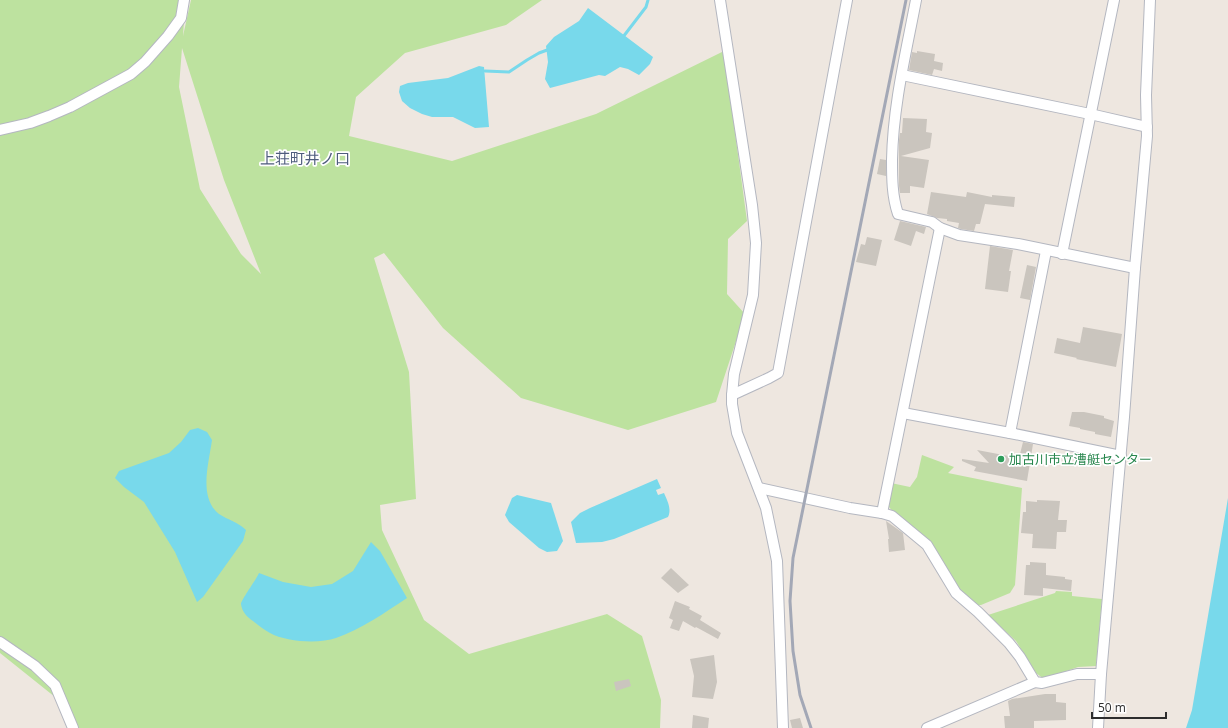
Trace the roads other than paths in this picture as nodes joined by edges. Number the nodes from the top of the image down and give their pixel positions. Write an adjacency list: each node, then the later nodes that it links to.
1 (184, 0): 10 (street)
2 (720, 0): 15 (street)
3 (847, 0): 15 (street)
4 (916, 0): 7 (street)
5 (1114, 0): 8 (street)
6 (1149, 0): 9 (street)
7 (902, 75): 8 (street); 11 (street)
8 (1090, 114): 9 (street); 13 (street)
9 (1147, 127): 14 (street)
10 (0, 130)
11 (940, 228): 12 (street); 16 (street)
12 (1046, 250): 13 (street); 17 (street)
13 (1062, 254): 14 (street)
14 (1135, 268): 18 (street)
15 (732, 395): 19 (street)
16 (903, 413): 17 (street); 20 (street)
17 (1010, 433): 18 (street)
18 (1121, 456): 22 (street)
19 (759, 488): 20 (street); 25 (street)
20 (882, 513): 23 (street)
21 (0, 642): 24 (street)
22 (1101, 674): 23 (street); 27 (street)
23 (1035, 682): 26 (street)
24 (73, 728)
25 (783, 728)
26 (927, 728)
27 (1098, 728)

